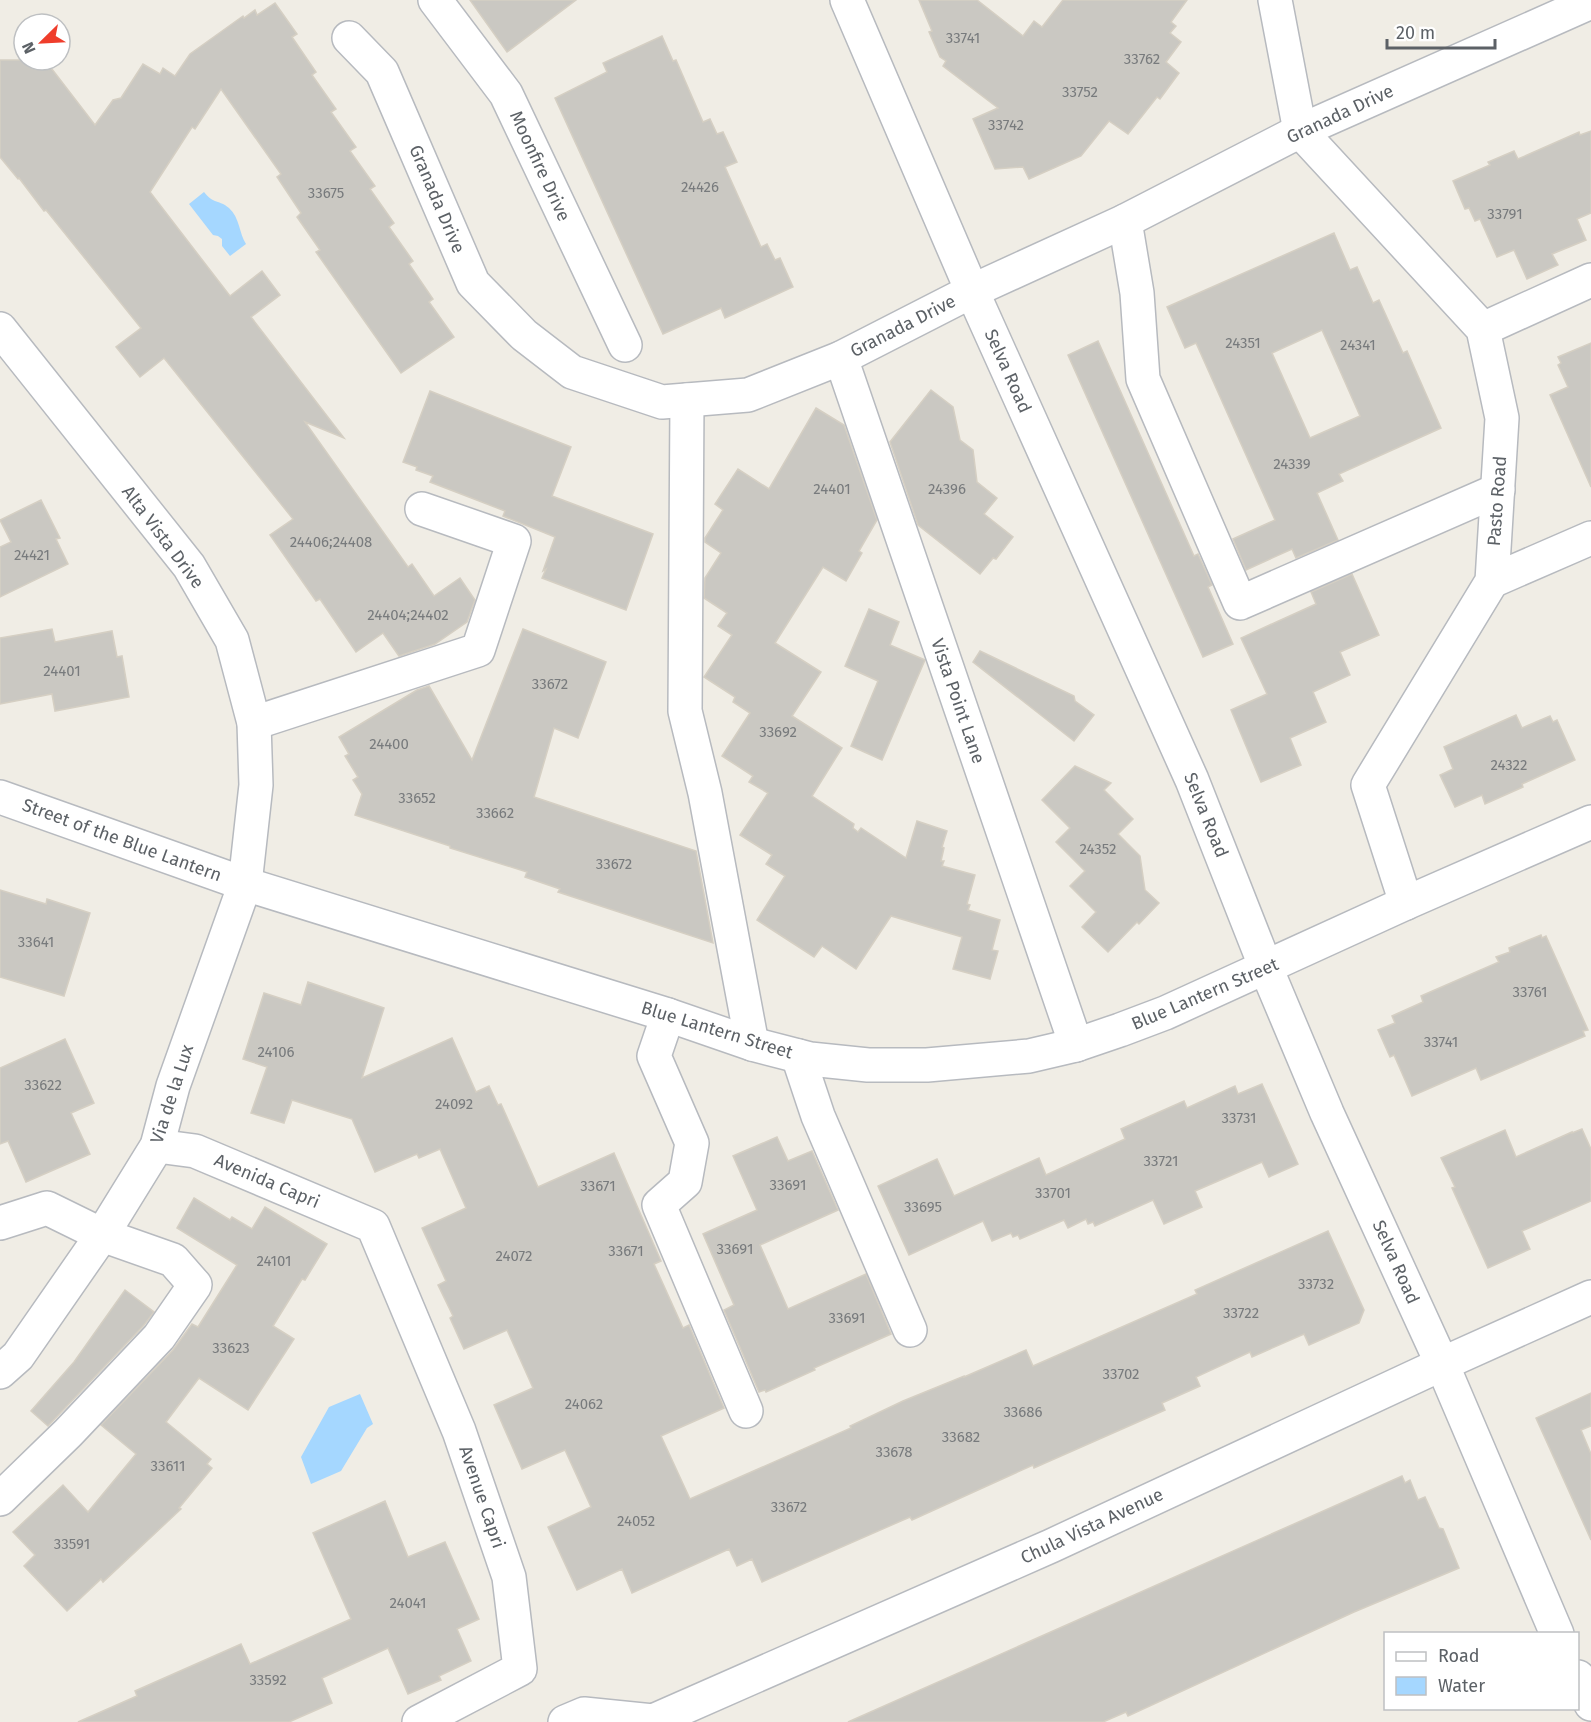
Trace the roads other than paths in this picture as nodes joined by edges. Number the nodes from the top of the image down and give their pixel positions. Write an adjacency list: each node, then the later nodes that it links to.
1 (435, 0): 12 (street, Moonfire Drive)
2 (847, 0): 9 (street, Selva Road)
3 (1275, 0): 6 (street)
4 (1591, 2): 6 (street, Granada Drive)
5 (350, 38): 14 (street, Granada Drive)
6 (1300, 131): 7 (street, Granada Drive); 11 (street)
7 (1125, 221): 9 (street, Granada Drive); 15 (street)
8 (1591, 280): 11 (street)
9 (972, 291): 13 (street, Granada Drive); 24 (street, Selva Road)
10 (0, 329): 19 (street, Alta Vista Drive)
11 (1483, 329): 15 (street, Pasto Road)
12 (625, 345)
13 (840, 357): 14 (street, Granada Drive); 27 (street, Vista Point Lane)
14 (687, 400): 26 (street)
15 (1498, 490): 18 (street, Pasto Road)
16 (422, 508): 19 (street)
17 (1591, 538): 18 (street)
18 (1492, 581): 23 (street, Pasto Road)
19 (254, 723): 22 (street, Alta Vista Drive)
20 (0, 797): 22 (street, Street of the Blue Lantern)
21 (1591, 822): 23 (street, Blue Lantern Street)
22 (245, 884): 25 (street, Blue Lantern Street); 29 (street, Via de la Lux)
23 (1406, 903): 24 (street, Blue Lantern Street)
24 (1266, 968): 27 (street, Blue Lantern Street); 35 (street, Selva Road)
25 (668, 1015): 26 (street, Blue Lantern Street); 37 (street)
26 (752, 1044): 28 (street, Blue Lantern Street)
27 (1076, 1045): 28 (street, Blue Lantern Street)
28 (798, 1056): 34 (street)
29 (157, 1146): 31 (street, Avenida Capri); 32 (street, Via de la Lux)
30 (0, 1223): 32 (street)
31 (373, 1227): 43 (street, Avenue Capri)
32 (102, 1235): 36 (street, Via de la Lux); 38 (street)
33 (1591, 1297): 35 (street, Chula Vista Avenue)
34 (910, 1330)
35 (1442, 1364): 39 (street, Selva Road); 42 (street, Chula Vista Avenue)
36 (0, 1372)
37 (746, 1411)
38 (0, 1499)
39 (1556, 1632)
40 (1579, 1679): 41 (street)
41 (1591, 1704)
42 (574, 1718)
43 (418, 1722)

